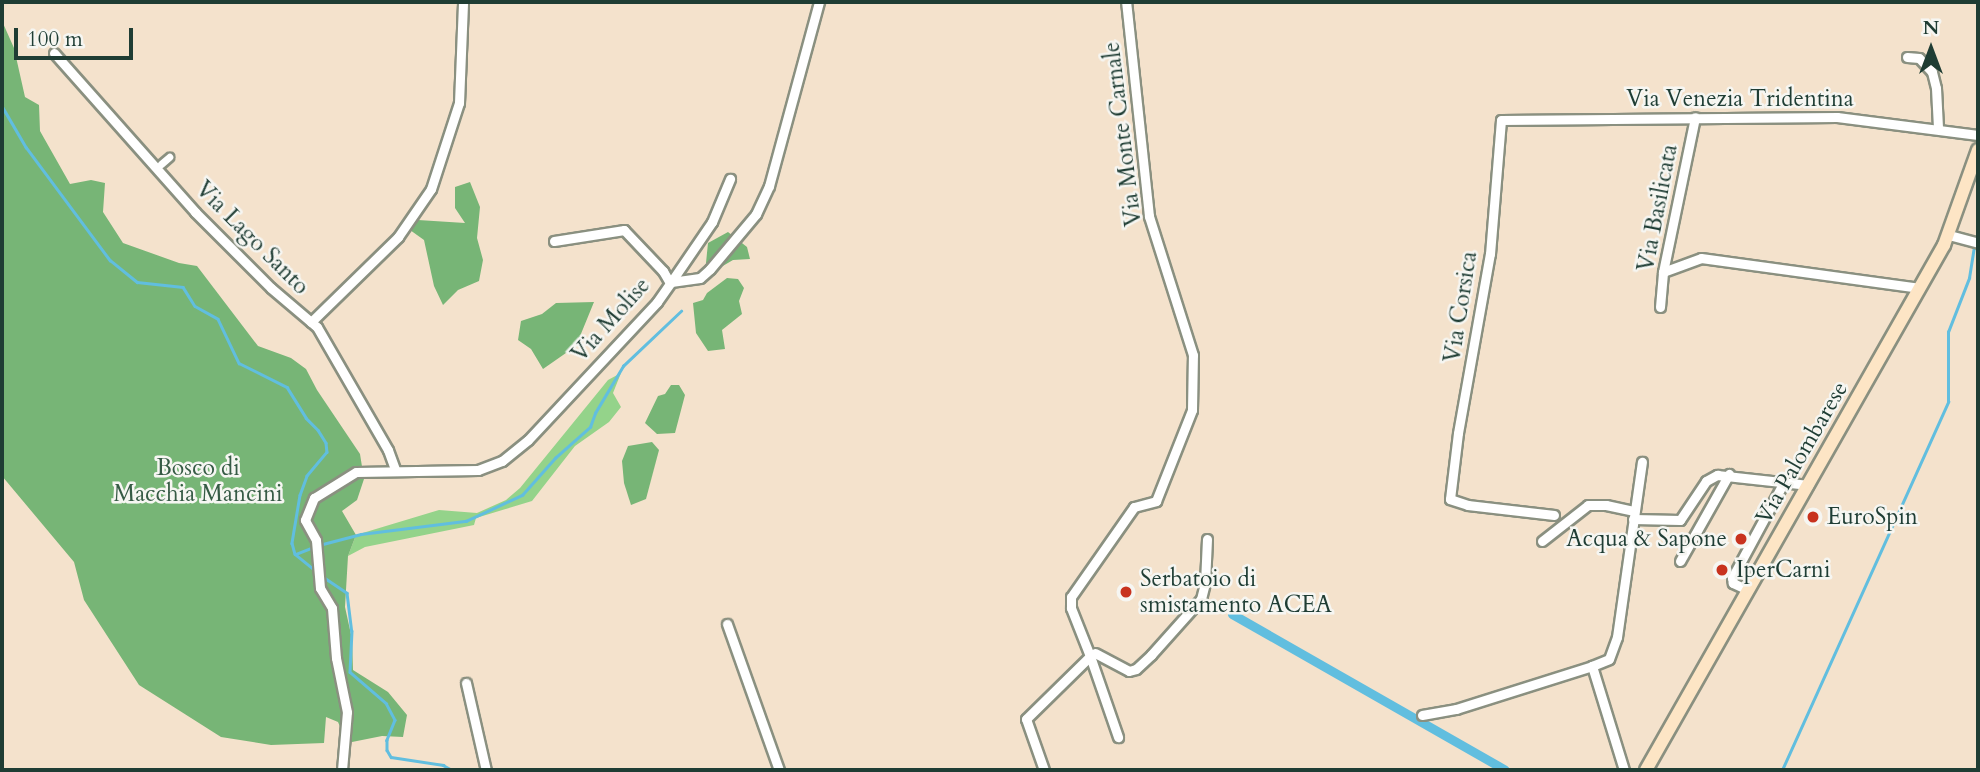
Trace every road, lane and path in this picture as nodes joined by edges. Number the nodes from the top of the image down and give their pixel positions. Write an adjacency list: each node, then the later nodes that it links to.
1 (463, 2): 21 (street)
2 (819, 2): 18 (street, Via Molise)
3 (1126, 2): 34 (street, Via Monte Carnale)
4 (54, 53): 21 (street, Via Lago Santo)
5 (1907, 57): 8 (street)
6 (1695, 117): 7 (street, Via Venezia Tridentina); 8 (street, Via Venezia Tridentina); 17 (street, Via Basilicata)
7 (1502, 120): 27 (street, Via Corsica)
8 (1938, 128): 9 (street, Via Venezia Tridentina)
9 (1978, 135)
10 (1978, 150): 14 (main road, Via Palombarese)
11 (169, 157): 12 (street)
12 (161, 164)
13 (730, 179): 18 (street)
14 (1949, 235): 16 (street); 19 (main road, Via Palombarese)
15 (554, 241): 18 (street)
16 (1975, 242)
17 (1663, 272): 19 (street); 20 (street, Via Basilicata)
18 (671, 283): 23 (street, Via Molise)
19 (1920, 288): 26 (main road, Via Palombarese)
20 (1660, 307)
21 (311, 322): 23 (street, Via Lago Santo)
22 (1642, 462): 28 (street)
23 (395, 469): 39 (street, Via Molise)
24 (1729, 474): 25 (street); 28 (street); 31 (street)
25 (1784, 482): 26 (street); 32 (street)
26 (1808, 485): 32 (main road, Via Palombarese)
27 (1554, 515)
28 (1634, 515): 30 (street); 35 (street)
29 (1207, 538): 34 (street)
30 (1542, 541)
31 (1680, 561)
32 (1748, 590): 44 (main road, Via Palombarese)
33 (727, 624): 41 (street)
34 (1093, 655): 38 (street); 42 (street)
35 (1592, 666): 37 (street); 43 (street)
36 (466, 682): 40 (street)
37 (1422, 715)
38 (1118, 737)
39 (342, 770)
40 (486, 770)
41 (779, 770)
42 (1044, 770)
43 (1625, 770)
44 (1646, 770)

